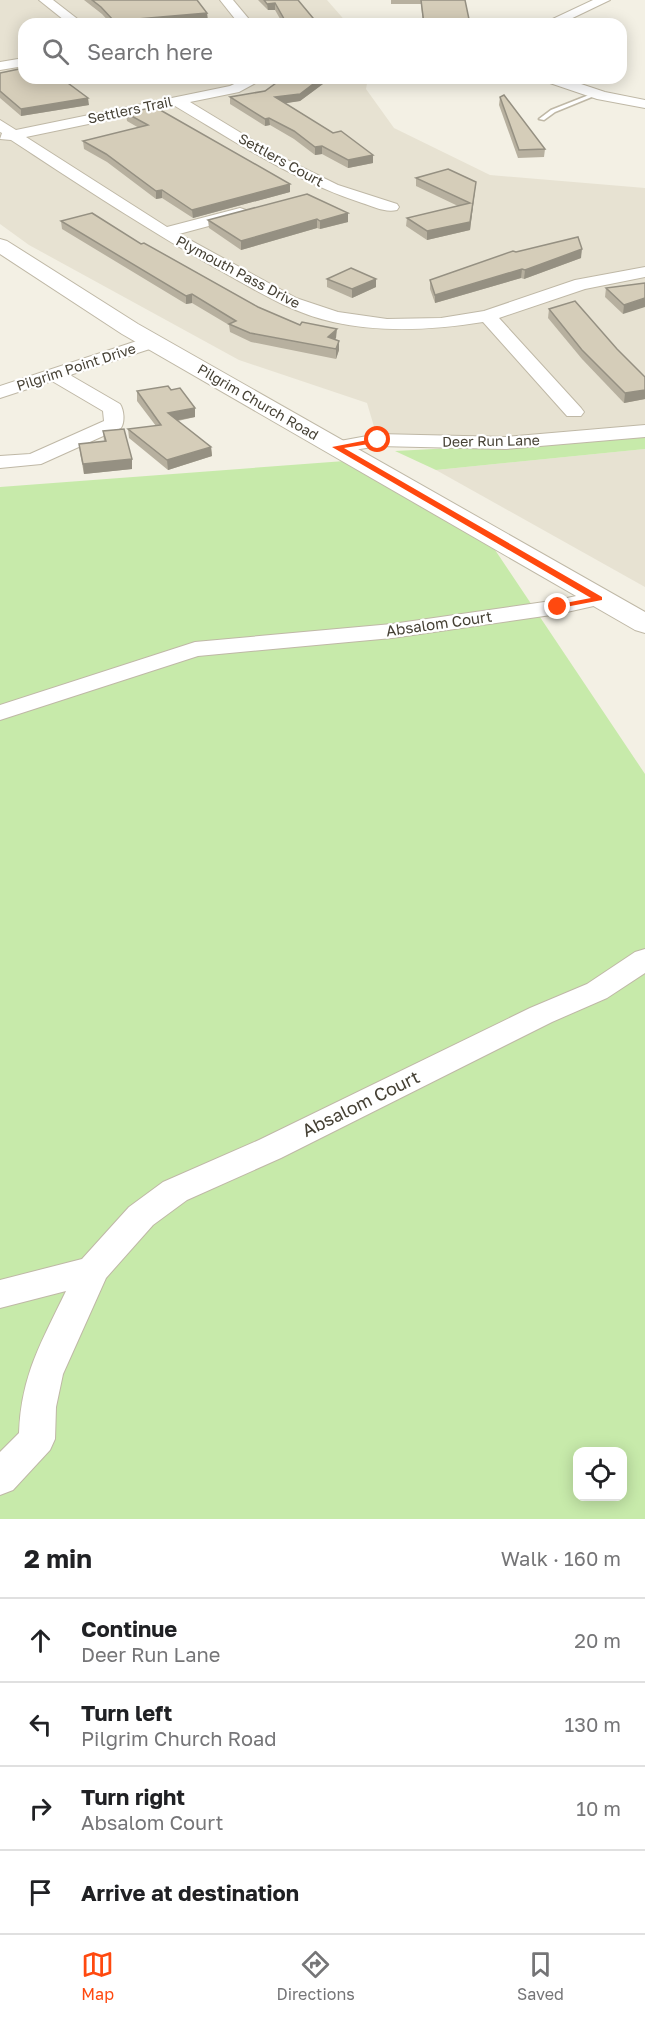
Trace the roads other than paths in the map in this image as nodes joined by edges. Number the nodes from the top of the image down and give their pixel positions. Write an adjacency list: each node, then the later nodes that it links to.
1 (45, 0): 4 (street)
2 (226, 0): 5 (street)
3 (604, 0): 6 (street)
4 (68, 18)
5 (239, 18)
6 (563, 18)
7 (18, 63): 8 (street)
8 (0, 66)
9 (245, 84): 12 (street, Settlers Trail)
10 (567, 84): 11 (street)
11 (596, 94): 13 (street); 14 (lane)
12 (176, 100): 16 (street, Settlers Trail); 17 (street, Settlers Court)
13 (645, 104)
14 (542, 119)
15 (0, 124): 16 (street, Plymouth Pass Drive)
16 (7, 137): 21 (street, Plymouth Pass Drive)
17 (332, 188): 18 (street); 19 (street, Settlers Court)
18 (310, 194)
19 (391, 207)
20 (254, 209): 21 (street)
21 (165, 233): 24 (street, Plymouth Pass Drive)
22 (0, 245): 25 (street, Pilgrim Church Road)
23 (645, 272): 24 (street, Plymouth Pass Drive)
24 (487, 316): 28 (street)
25 (152, 342): 26 (street, Pilgrim Point Drive); 30 (street, Pilgrim Church Road)
26 (54, 374): 27 (street, Pilgrim Point Drive); 31 (street)
27 (0, 392)
28 (574, 412)
29 (645, 431): 30 (street, Deer Run Lane)
30 (336, 447): 32 (street, Pilgrim Church Road)
31 (0, 462)
32 (599, 598): 33 (street, Pilgrim Church Road); 34 (street, Absalom Court)
33 (645, 624)
34 (0, 713)
35 (645, 959): 36 (street, Absalom Court)
36 (93, 1270): 37 (street); 38 (street, Absalom Court)
37 (0, 1294)
38 (0, 1478)

